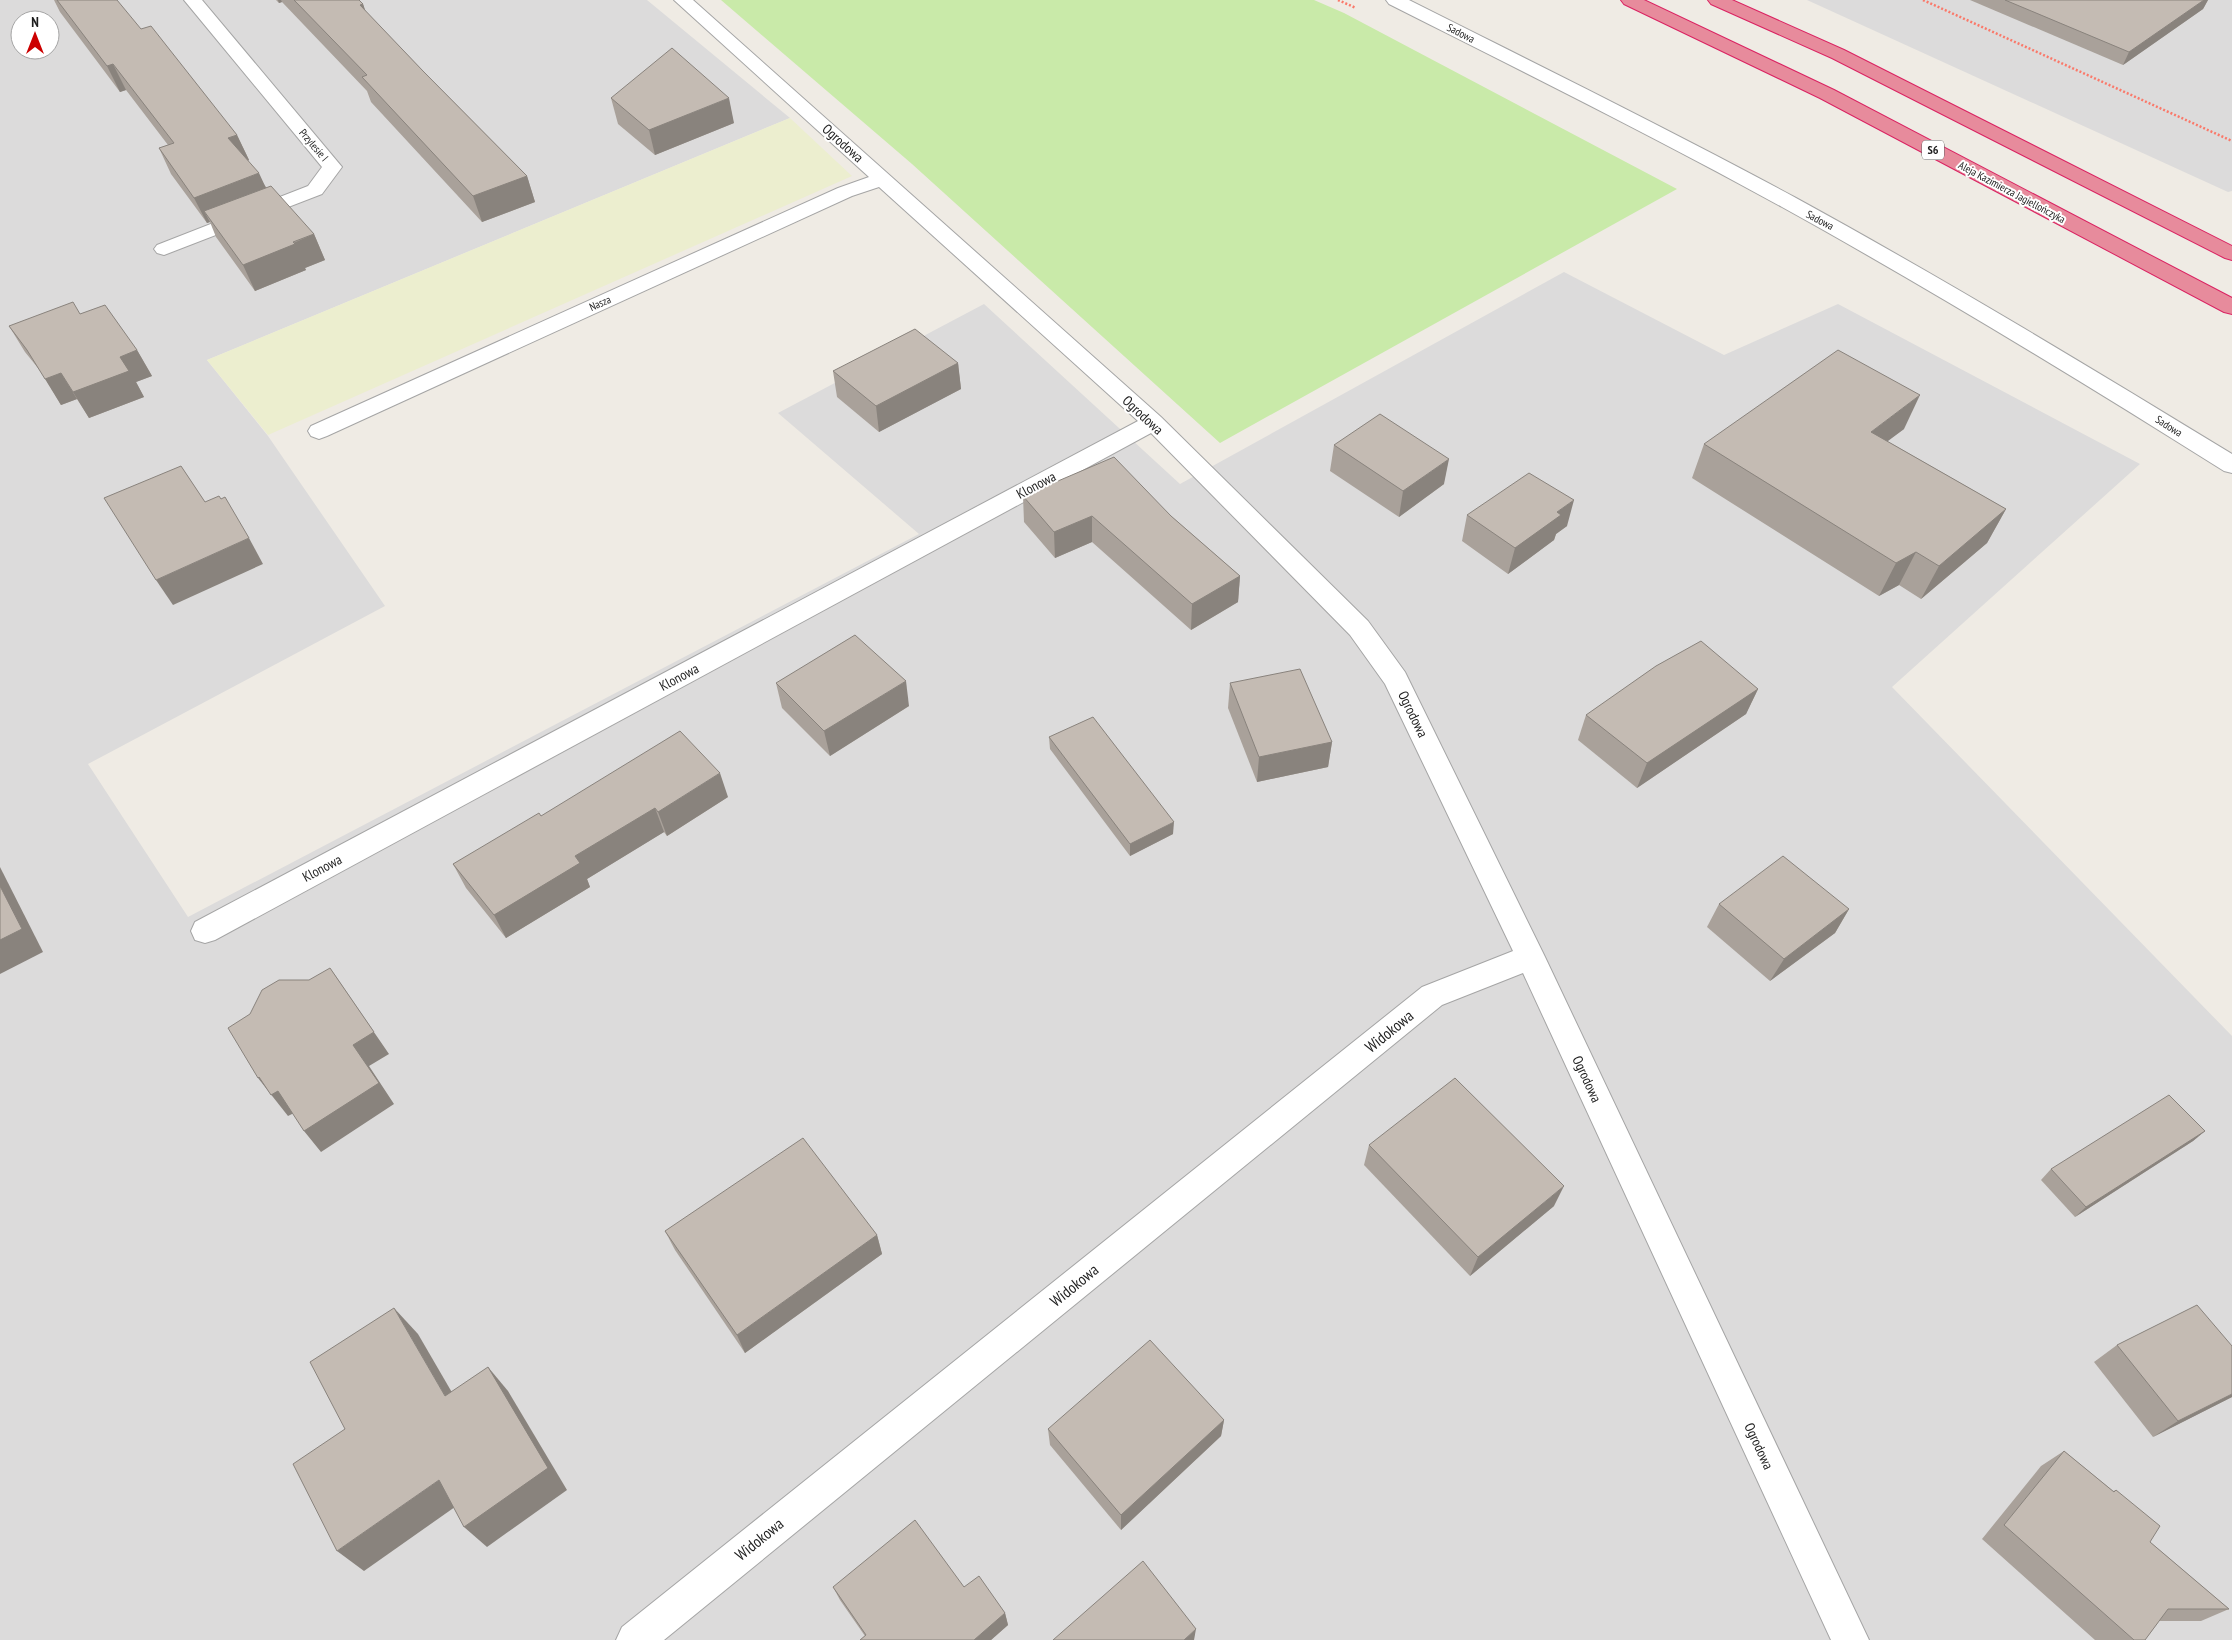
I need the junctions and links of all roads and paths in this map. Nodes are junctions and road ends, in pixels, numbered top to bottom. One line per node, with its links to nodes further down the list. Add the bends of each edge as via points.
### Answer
1 (193, 0): 9 (street, Przylesie I, via 332,167 315,190)
2 (683, 0): 8 (street, Ogrodowa)
3 (1395, 0): 14 (street, Sadowa, via 1611,109 1842,232)
4 (1630, 0): 11 (highway, Aleja Kazimierza Jagiellończyka / S6, via 1827,94)
5 (1717, 0): 10 (highway, via 1838,54)
6 (1923, 0): 7 (path)
7 (2232, 142)
8 (883, 179): 12 (street, Ogrodowa); 13 (street, Nasza, via 845,192)
9 (164, 249)
10 (2232, 254)
11 (2232, 307)
12 (1153, 422): 15 (street, Klonowa); 16 (street, Ogrodowa, via 1359,628 1396,679)
13 (319, 431)
14 (2232, 465)
15 (205, 931)
16 (1530, 957): 17 (street, Widokowa, via 1432,996); 18 (street, Ogrodowa)
17 (634, 1640)
18 (1850, 1640)

